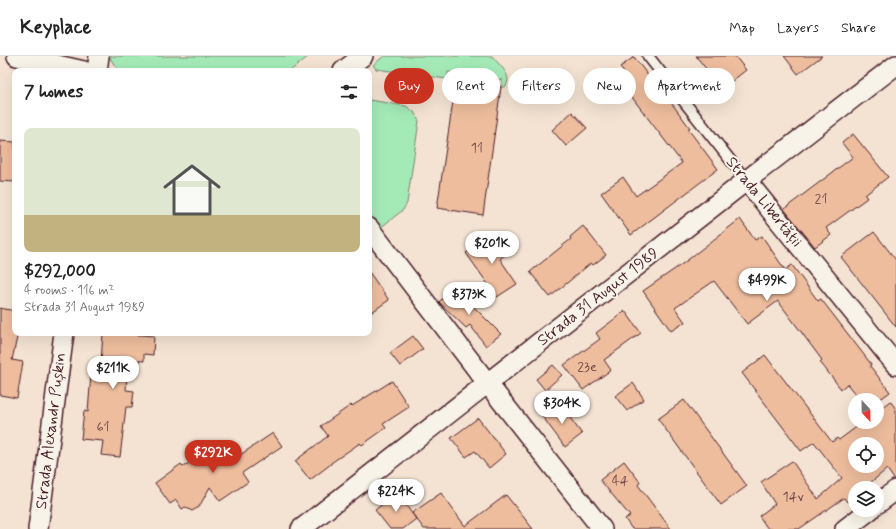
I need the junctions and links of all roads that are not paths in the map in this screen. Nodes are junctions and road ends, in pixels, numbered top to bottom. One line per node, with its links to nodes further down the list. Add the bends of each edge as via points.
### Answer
1 (17, 56): 6 (street)
2 (99, 56): 7 (street)
3 (363, 56): 8 (street)
4 (648, 56): 9 (lane, Strada Libertății)
5 (896, 65): 9 (street, Strada 31 August 1989)
6 (71, 68)
7 (97, 68)
8 (347, 68)
9 (746, 180): 12 (street, Strada Libertății); 13 (street, Strada 31 August 1989)
10 (372, 232): 13 (street)
11 (64, 336): 17 (street, Strada Alexandr Pușkin)
12 (896, 365)
13 (488, 384): 18 (street, Strada 31 August 1989); 19 (street)
14 (896, 490): 15 (street)
15 (884, 499)
16 (861, 517): 20 (street)
17 (38, 529)
18 (301, 529)
19 (602, 529)
20 (845, 529)

